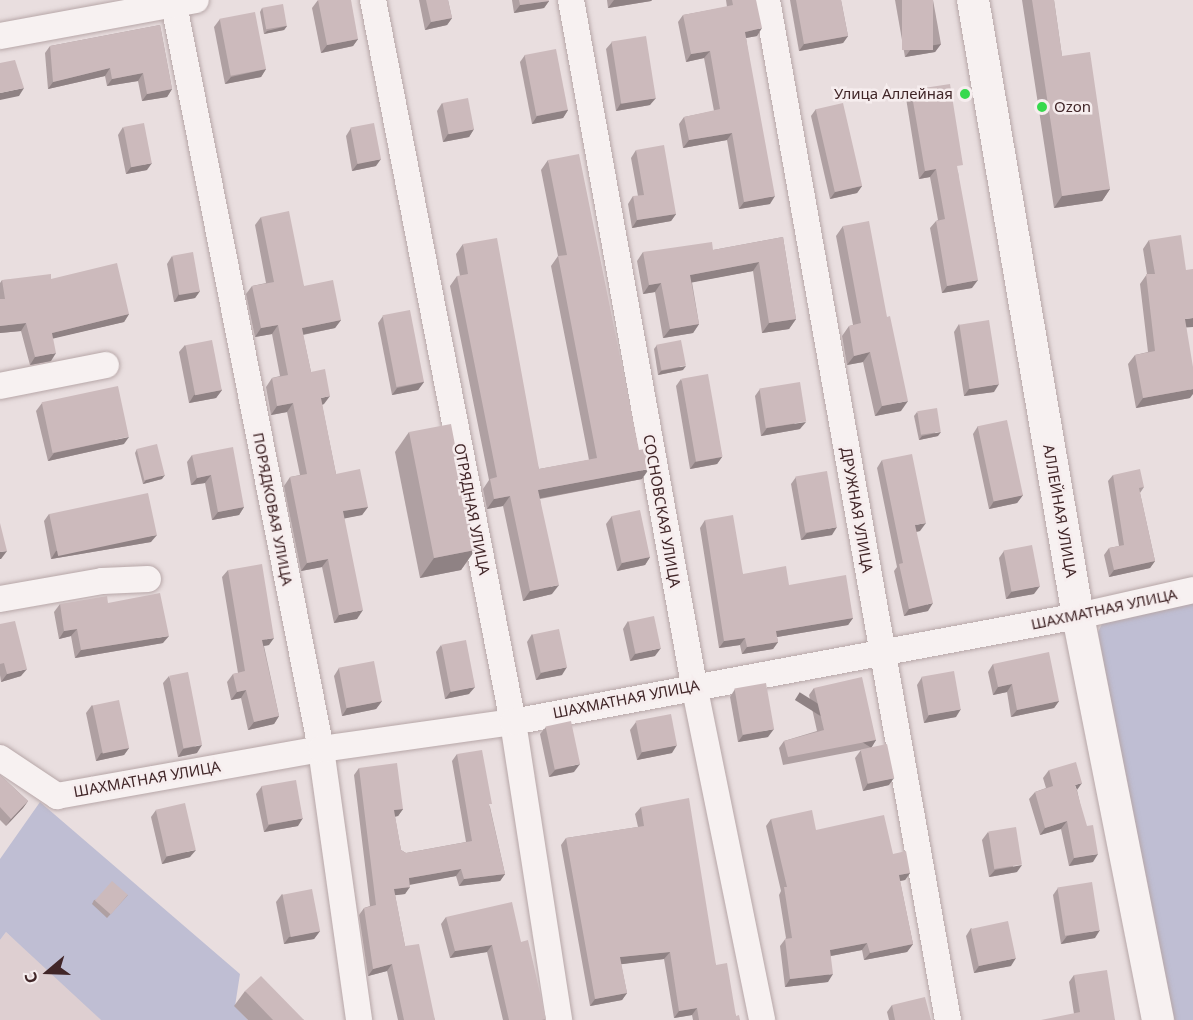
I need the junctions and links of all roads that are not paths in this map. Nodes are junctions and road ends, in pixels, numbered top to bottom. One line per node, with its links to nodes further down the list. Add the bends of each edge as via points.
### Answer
1 (374, 0): 15 (street, ОТРЯДНАЯ УЛИЦА)
2 (571, 0): 14 (street, СОСНОВСКАЯ УЛИЦА)
3 (767, 0): 13 (street, ДРУЖНАЯ УЛИЦА)
4 (973, 0): 12 (street, АЛЛЕЙНАЯ УЛИЦА)
5 (181, 1): 6 (street); 16 (street, ПОРЯДКОВАЯ УЛИЦА)
6 (0, 36)
7 (106, 365): 8 (street)
8 (0, 386)
9 (148, 579): 11 (street, via 102,580)
10 (1193, 590): 12 (street, ШАХМАТНАЯ УЛИЦА)
11 (0, 599)
12 (1078, 616): 13 (street, ШАХМАТНАЯ УЛИЦА); 22 (street, АЛЛЕЙНАЯ УЛИЦА)
13 (882, 651): 14 (street, ШАХМАТНАЯ УЛИЦА); 21 (street, ДРУЖНАЯ УЛИЦА)
14 (694, 685): 15 (street, ШАХМАТНАЯ УЛИЦА); 20 (street, СОСНОВСКАЯ УЛИЦА)
15 (513, 722): 16 (street, ШАХМАТНАЯ УЛИЦА); 19 (street, ОТРЯДНАЯ УЛИЦА)
16 (321, 750): 17 (street, ШАХМАТНАЯ УЛИЦА, via 57,796); 18 (street, ПОРЯДКОВАЯ УЛИЦА)
17 (0, 758)
18 (359, 1020)
19 (559, 1020)
20 (762, 1020)
21 (948, 1020)
22 (1158, 1020)

